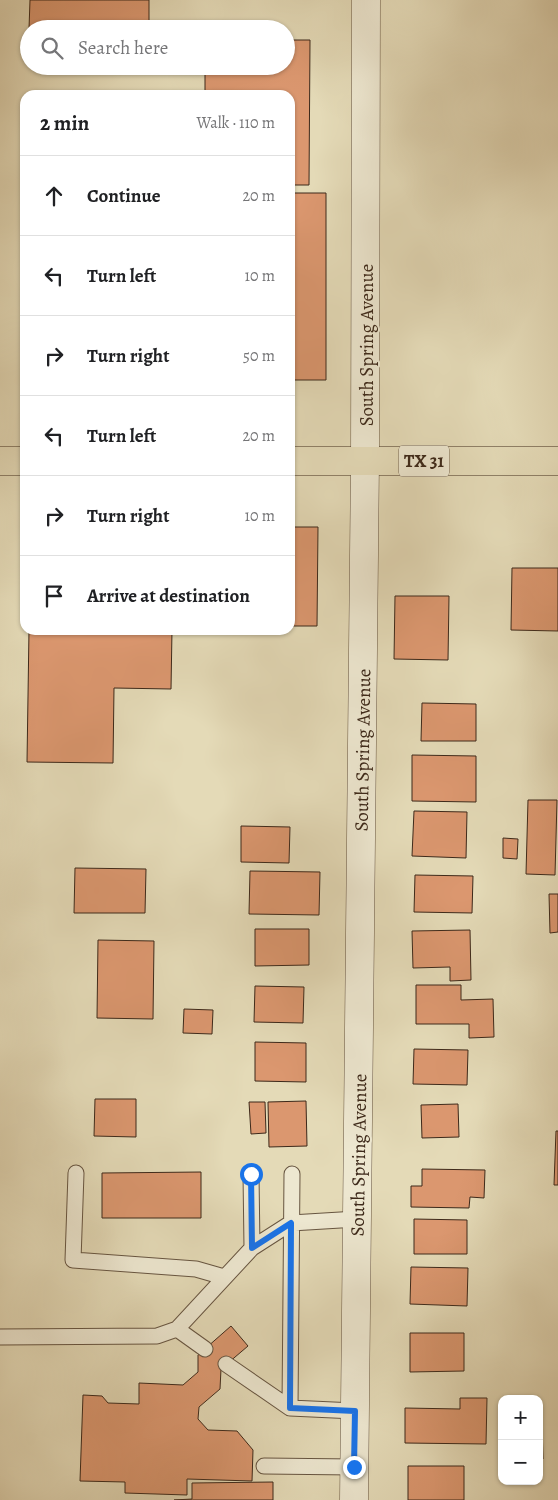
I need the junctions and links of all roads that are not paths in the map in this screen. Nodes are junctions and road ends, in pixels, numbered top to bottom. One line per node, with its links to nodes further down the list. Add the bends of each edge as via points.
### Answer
1 (366, 0): 5 (street, South Spring Avenue)
2 (0, 461): 3 (main road)
3 (20, 461)
4 (295, 461): 5 (main road, TX 31)
5 (365, 461): 6 (main road, TX 31); 10 (street, South Spring Avenue)
6 (558, 461)
7 (76, 1173): 13 (lane, via 73,1260 196,1269)
8 (251, 1174): 12 (lane)
9 (292, 1174): 11 (lane)
10 (357, 1219): 11 (lane); 19 (street, South Spring Avenue)
11 (291, 1223): 12 (lane); 18 (lane)
12 (252, 1248): 13 (lane)
13 (224, 1278): 14 (lane)
14 (177, 1329): 15 (lane, via 157,1336); 16 (lane)
15 (0, 1337)
16 (205, 1349)
17 (226, 1364): 18 (lane)
18 (290, 1408): 19 (lane)
19 (355, 1411): 21 (street, South Spring Avenue)
20 (264, 1466): 21 (lane)
21 (354, 1467): 22 (street, South Spring Avenue)
22 (354, 1500)

